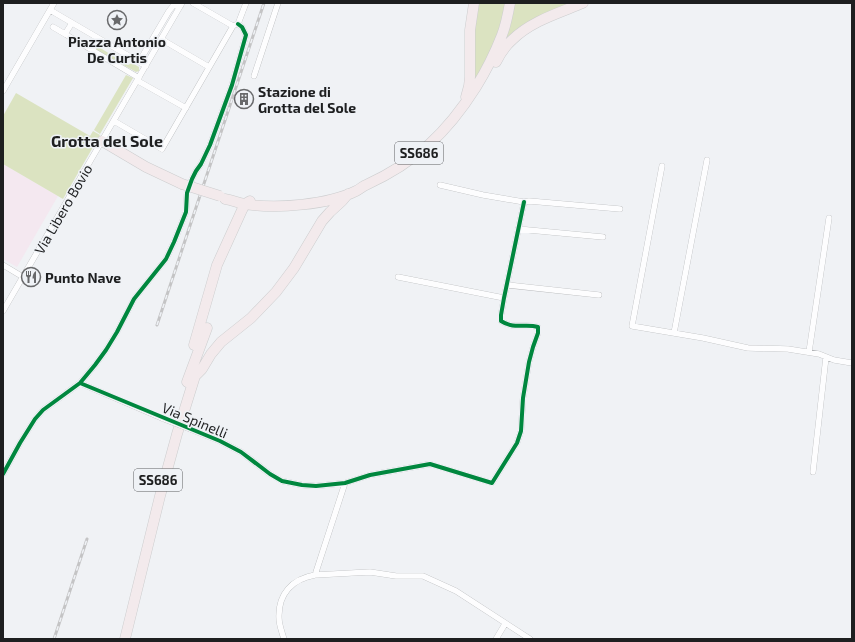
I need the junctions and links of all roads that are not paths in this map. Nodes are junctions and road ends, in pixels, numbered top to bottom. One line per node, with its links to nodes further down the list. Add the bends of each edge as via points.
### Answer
1 (54, 3): 9 (street)
2 (193, 3): 11 (street)
3 (246, 3): 11 (street)
4 (278, 3): 20 (street)
5 (474, 3): 24 (highway, via 470,30 470,77)
6 (510, 3): 21 (highway, via 502,35)
7 (584, 3): 21 (highway, via 524,30 511,41)
8 (181, 4): 15 (street, Via Libero Bovio); 17 (street, via 170,8)
9 (50, 10): 10 (street); 23 (street)
10 (72, 23): 13 (street); 14 (street)
11 (235, 25): 19 (street); 56 (street, via 242,27 246,33 245,42 220,118 202,164 196,171 187,193 186,212 174,242 166,259 134,299 106,350)
12 (53, 27): 13 (street)
13 (65, 34): 16 (street)
14 (98, 39): 16 (street); 17 (street)
15 (161, 39): 18 (street, Via Libero Bovio); 19 (street)
16 (92, 50): 22 (street)
17 (139, 62): 18 (street)
18 (146, 66): 22 (street, Via Libero Bovio)
19 (209, 67): 25 (street)
20 (254, 76)
21 (482, 77): 24 (highway, SS686)
22 (138, 79): 25 (street); 26 (street, Via Libero Bovio)
23 (3, 91)
24 (464, 105): 31 (highway, SS686, via 427,147 397,169)
25 (186, 108): 26 (street, via 162,149)
26 (114, 121): 27 (street, Via Libero Bovio)
27 (102, 141): 33 (highway, SS686, bridge, via 146,167 182,184); 44 (street, Via Libero Bovio)
28 (707, 160): 51 (street)
29 (662, 166): 51 (street, via 632,326)
30 (440, 185): 36 (street)
31 (363, 186): 32 (highway, SS686); 34 (highway, SS686)
32 (348, 194): 34 (highway, SS686); 40 (highway, SS686)
33 (222, 197): 35 (highway, SS686, via 226,195); 38 (highway, via 235,206)
34 (313, 200): 35 (highway, SS686, via 292,203); 40 (highway, via 322,208)
35 (249, 202): 38 (highway, SS686)
36 (524, 202): 37 (street); 41 (street)
37 (620, 209)
38 (239, 216): 55 (highway, SS686, via 214,274 189,363)
39 (829, 218): 52 (street)
40 (322, 221): 55 (highway, SS686, via 294,268 276,292 251,318 216,347 202,369)
41 (518, 229): 42 (street); 46 (street)
42 (603, 237)
43 (3, 265): 44 (street)
44 (23, 277): 49 (street, Via Libero Bovio)
45 (398, 277): 48 (street)
46 (507, 285): 47 (street); 48 (street)
47 (599, 295)
48 (504, 298): 59 (street, Via Spinelli, via 501,321 518,326 533,325 538,327 538,333 529,362 518,443 492,483 430,464 370,475)
49 (3, 312)
50 (207, 328): 55 (highway, SS686)
51 (674, 333): 52 (street, via 748,348)
52 (809, 352): 53 (street)
53 (826, 357): 54 (street); 57 (street)
54 (852, 363)
55 (193, 375): 61 (highway, SS686, via 167,445)
56 (80, 383): 58 (street, via 43,410 35,419); 59 (street, Via Spinelli, bridge, via 220,441 241,452 282,481 316,486)
57 (813, 472)
58 (3, 474)
59 (345, 483): 60 (street)
60 (315, 573): 62 (street, via 370,572 396,576 423,576 456,591); 65 (street, via 298,580 282,596 279,618)
61 (134, 588): 63 (highway, SS686); 64 (highway, SS686)
62 (505, 624): 66 (street); 67 (street)
63 (118, 639)
64 (125, 639)
65 (284, 639)
66 (496, 639)
67 (530, 639)

